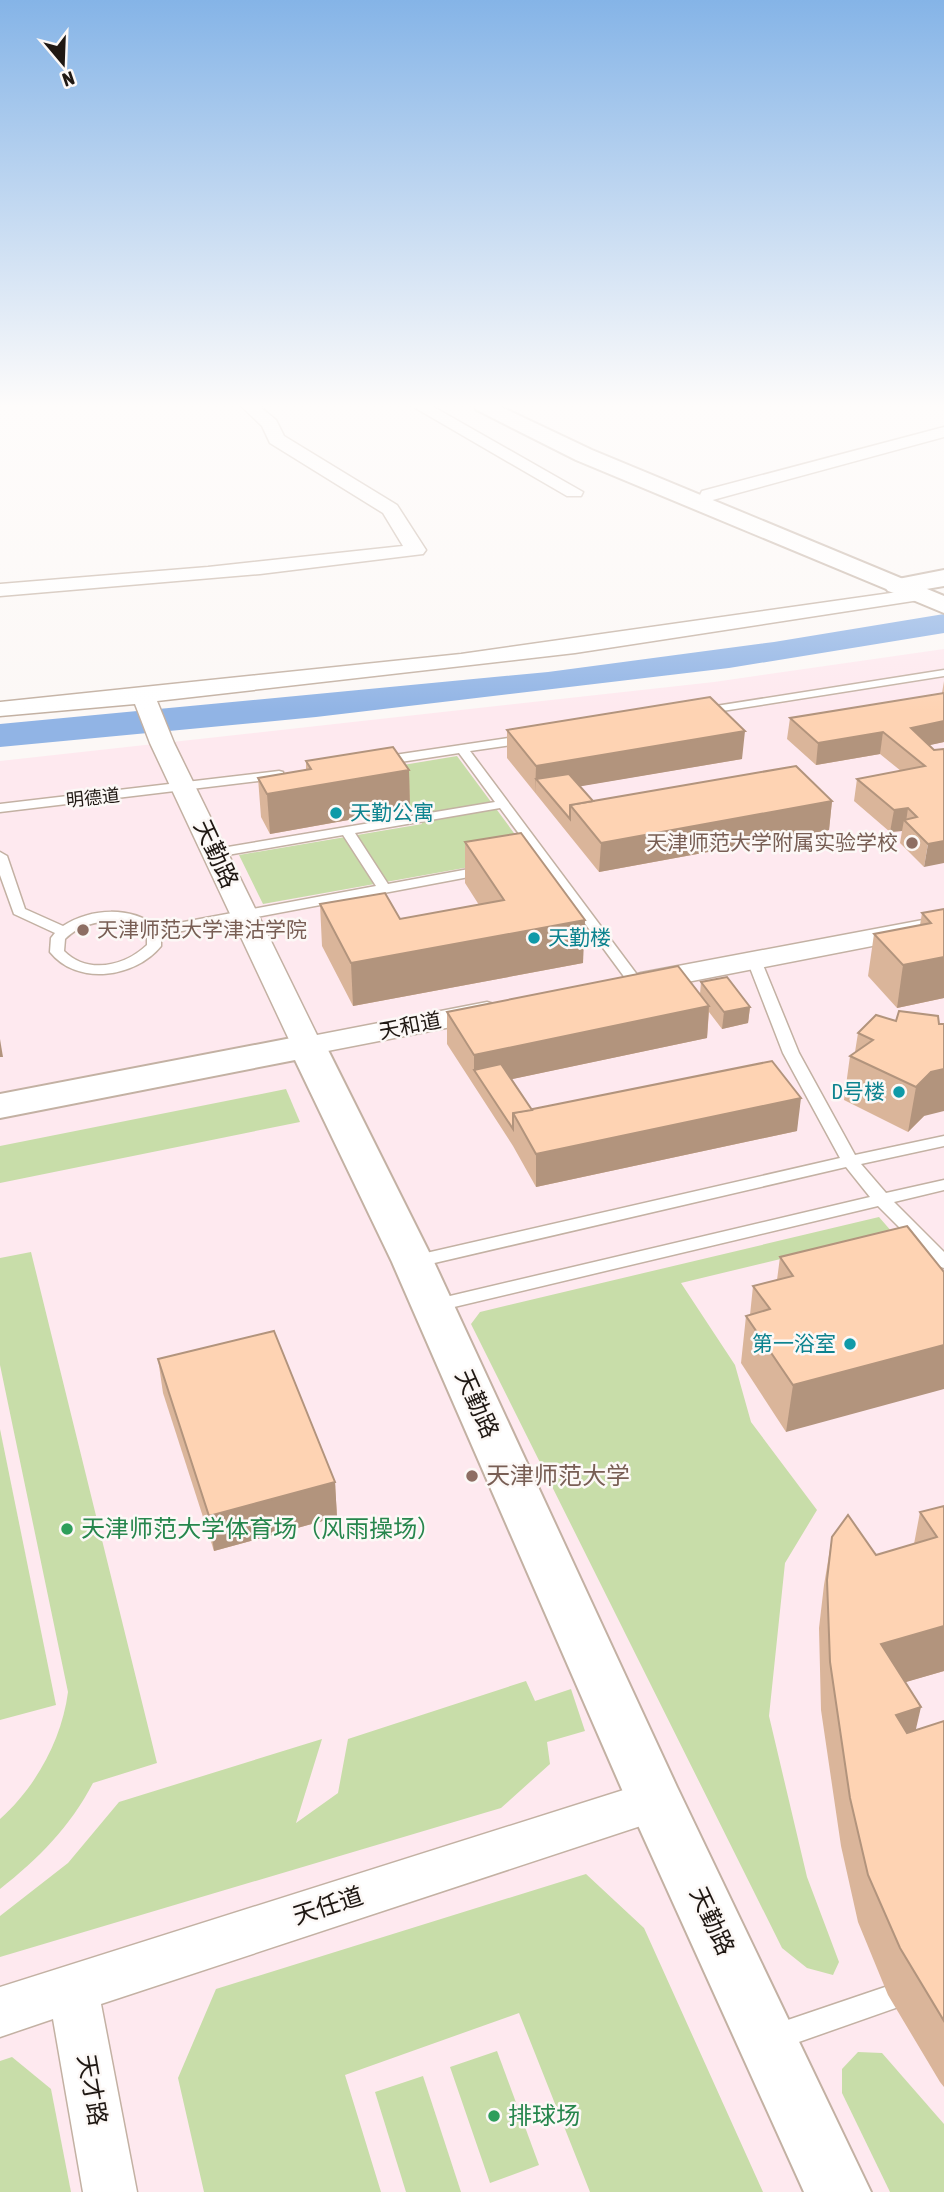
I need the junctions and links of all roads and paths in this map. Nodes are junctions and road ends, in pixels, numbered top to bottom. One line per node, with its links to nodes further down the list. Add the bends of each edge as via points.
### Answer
1 (389, 508): 5 (street, via 416,550 185,576)
2 (723, 508): 4 (main road)
3 (741, 508): 4 (main road)
4 (925, 586): 6 (main road); 8 (street, via 734,625)
5 (0, 590)
6 (944, 605)
7 (944, 673): 10 (lane)
8 (146, 702): 9 (street); 15 (street, 天勤路)
9 (0, 709)
10 (696, 712)
11 (544, 736): 12 (lane)
12 (462, 750): 13 (lane); 16 (lane)
13 (365, 763)
14 (296, 773): 15 (lane, 明德道)
15 (186, 789): 17 (lane, 明德道); 19 (street, 天勤路)
16 (503, 804): 18 (lane); 28 (lane)
17 (0, 808)
18 (347, 831): 19 (lane); 22 (lane)
19 (216, 853): 23 (street, 天勤路)
20 (0, 856): 25 (lane, via 19,911)
21 (504, 866): 22 (lane)
22 (384, 888): 23 (lane)
23 (245, 915): 26 (lane); 30 (street, 天勤路)
24 (944, 924): 27 (street)
25 (64, 932): 26 (lane, via 95,918 120,916 142,922); 26 (lane, via 56,945 61,958 79,967 104,969 130,964 149,953)
26 (154, 932)
27 (754, 960): 28 (street); 33 (lane, via 792,1054)
28 (622, 985)
29 (513, 1006): 30 (street, 天和道)
30 (307, 1046): 31 (main road, 天和道); 37 (main road, 天勤路)
31 (0, 1106)
32 (944, 1141): 33 (lane)
33 (849, 1161): 35 (lane); 37 (lane)
34 (944, 1185): 35 (lane)
35 (881, 1199): 36 (lane); 37 (lane)
36 (944, 1262)
37 (423, 1284): 38 (main road, 天勤路)
38 (656, 1801): 40 (street, 天任道); 42 (main road, 天勤路)
39 (944, 1979): 42 (lane)
40 (73, 1989): 41 (street, 天任道); 43 (street, 天才路)
41 (0, 2012)
42 (767, 2040): 44 (main road, 天勤路)
43 (110, 2192)
44 (838, 2192)

